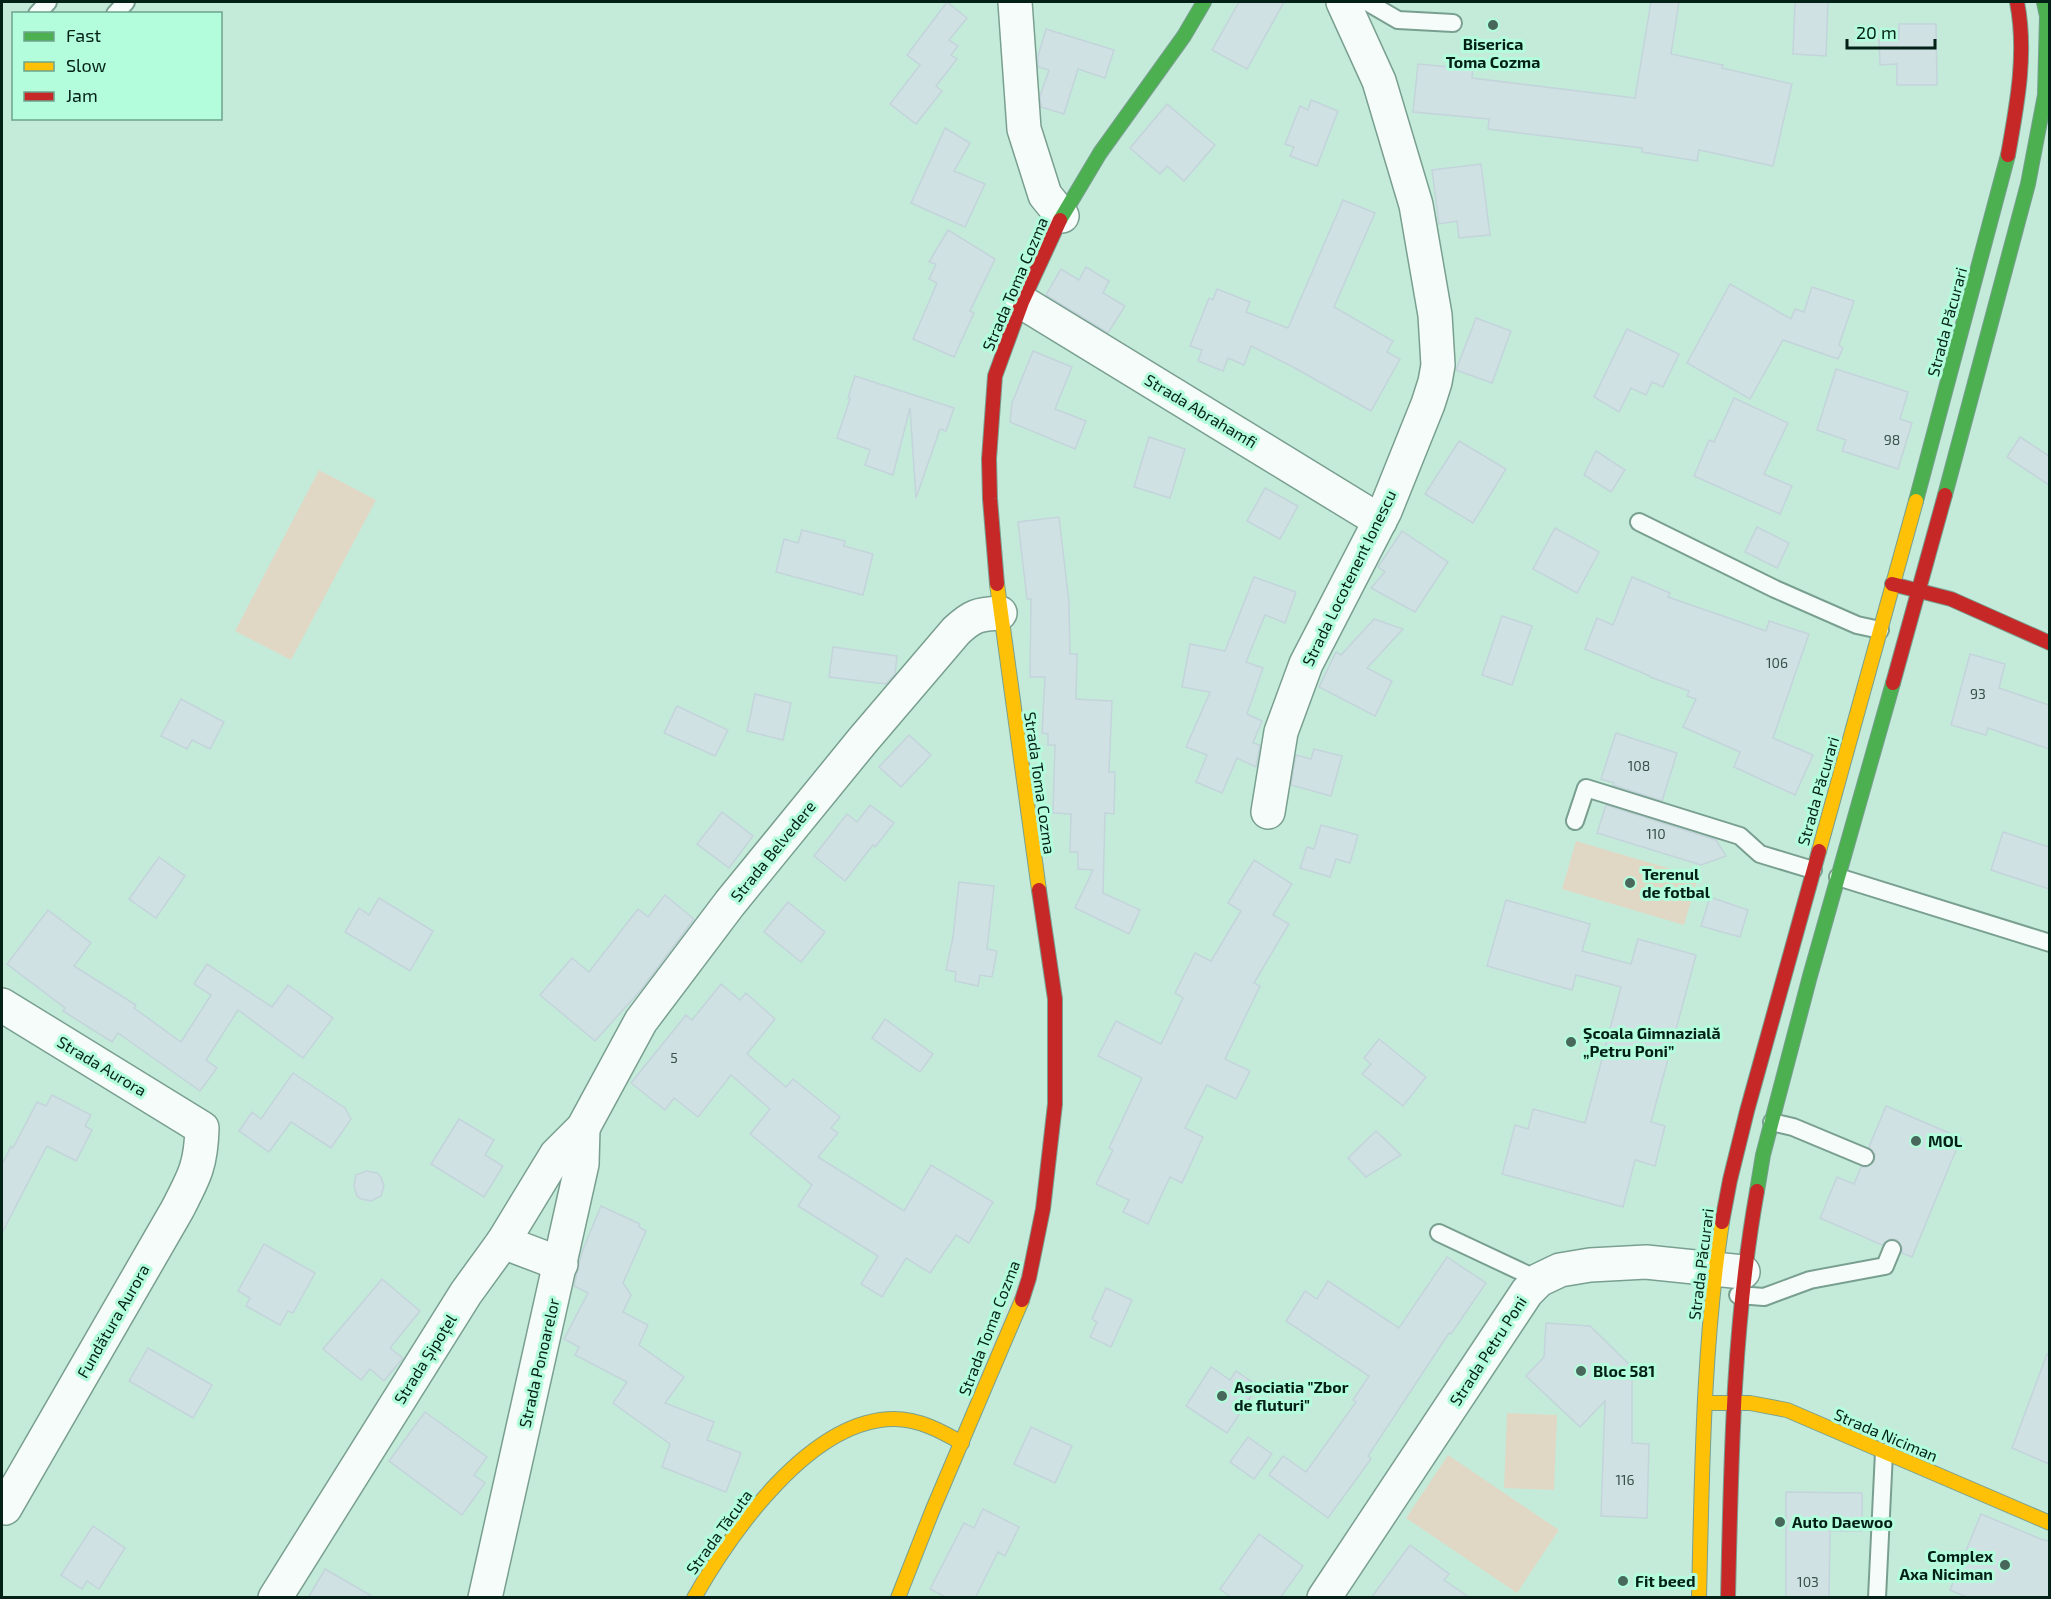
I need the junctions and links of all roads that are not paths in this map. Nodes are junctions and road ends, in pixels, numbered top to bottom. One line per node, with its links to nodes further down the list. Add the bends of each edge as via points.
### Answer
1 (1015, 2): 8 (street, via 1024,129 1045,195)
2 (1204, 2): 8 (main road, Strada Toma Cozma, via 1100,153)
3 (1343, 2): 10 (street, Strada Locotenent Ionescu, via 1379,81 1416,205 1438,346 1435,382)
4 (1366, 2): 7 (lane, via 1398,20)
5 (2017, 2): 12 (main road, Strada Păcurari, via 2020,92 2005,170)
6 (2044, 2): 13 (main road, Strada Păcurari, via 2045,95 2028,184)
7 (1453, 23)
8 (1062, 216): 9 (main road, Strada Toma Cozma)
9 (1022, 302): 10 (street, Strada Abrahamfi); 14 (main road, Strada Toma Cozma, via 995,376 991,421 990,499)
10 (1380, 521): 17 (street, Strada Locotenent Ionescu, via 1306,664 1281,732)
11 (1639, 522): 15 (lane, via 1775,589 1857,625)
12 (1892, 584): 13 (main road); 15 (main road, Strada Păcurari)
13 (1919, 591): 16 (main road, via 1951,599); 20 (main road, Strada Păcurari)
14 (1000, 613): 25 (street, Strada Belvedere, via 971,618 956,631 730,903 641,1021); 35 (main road, Strada Toma Cozma, via 1055,999 1058,1053 1051,1166 1029,1280)
15 (1880, 630): 19 (main road, Strada Păcurari)
16 (2049, 643)
17 (1268, 812)
18 (1575, 820): 19 (lane, via 1586,788 1740,836 1760,854)
19 (1814, 870): 32 (main road, Strada Păcurari, via 1725,1203)
20 (1838, 877): 21 (lane); 23 (main road, Strada Păcurari)
21 (2049, 943)
22 (2, 1005): 24 (street, Strada Aurora)
23 (1772, 1122): 26 (lane); 32 (main road, Strada Păcurari, via 1750,1228)
24 (202, 1128): 37 (street, Fundătura Aurora, via 197,1172)
25 (583, 1128): 28 (street, Strada Șipoțel, via 556,1155); 30 (street, Strada Ponoarelor, via 582,1164)
26 (1865, 1157)
27 (1439, 1233): 31 (lane)
28 (503, 1242): 30 (street); 39 (street, Strada Șipoțel, via 466,1293)
29 (1892, 1249): 32 (lane, via 1885,1266 1810,1280 1764,1297)
30 (561, 1264): 40 (street, Strada Ponoarelor)
31 (1539, 1280): 32 (street, Strada Petru Poni, via 1560,1270 1646,1262); 43 (street, Strada Petru Poni, via 1527,1292)
32 (1729, 1283): 33 (main road, Strada Păcurari); 34 (main road, Strada Păcurari)
33 (1704, 1403): 34 (main road, Strada Niciman); 44 (main road, Strada Păcurari)
34 (1735, 1403): 36 (main road, Strada Niciman, via 1786,1410); 45 (main road, Strada Păcurari)
35 (962, 1443): 41 (main road, Strada Tăcuta, via 932,1425 906,1419 854,1426 835,1436 761,1500); 42 (main road, Strada Toma Cozma)
36 (1884, 1452): 38 (main road, Strada Niciman); 46 (lane)
37 (5, 1508)
38 (2049, 1523)
39 (275, 1598)
40 (485, 1598)
41 (694, 1598)
42 (898, 1598)
43 (1324, 1598)
44 (1699, 1598)
45 (1728, 1598)
46 (1877, 1598)

